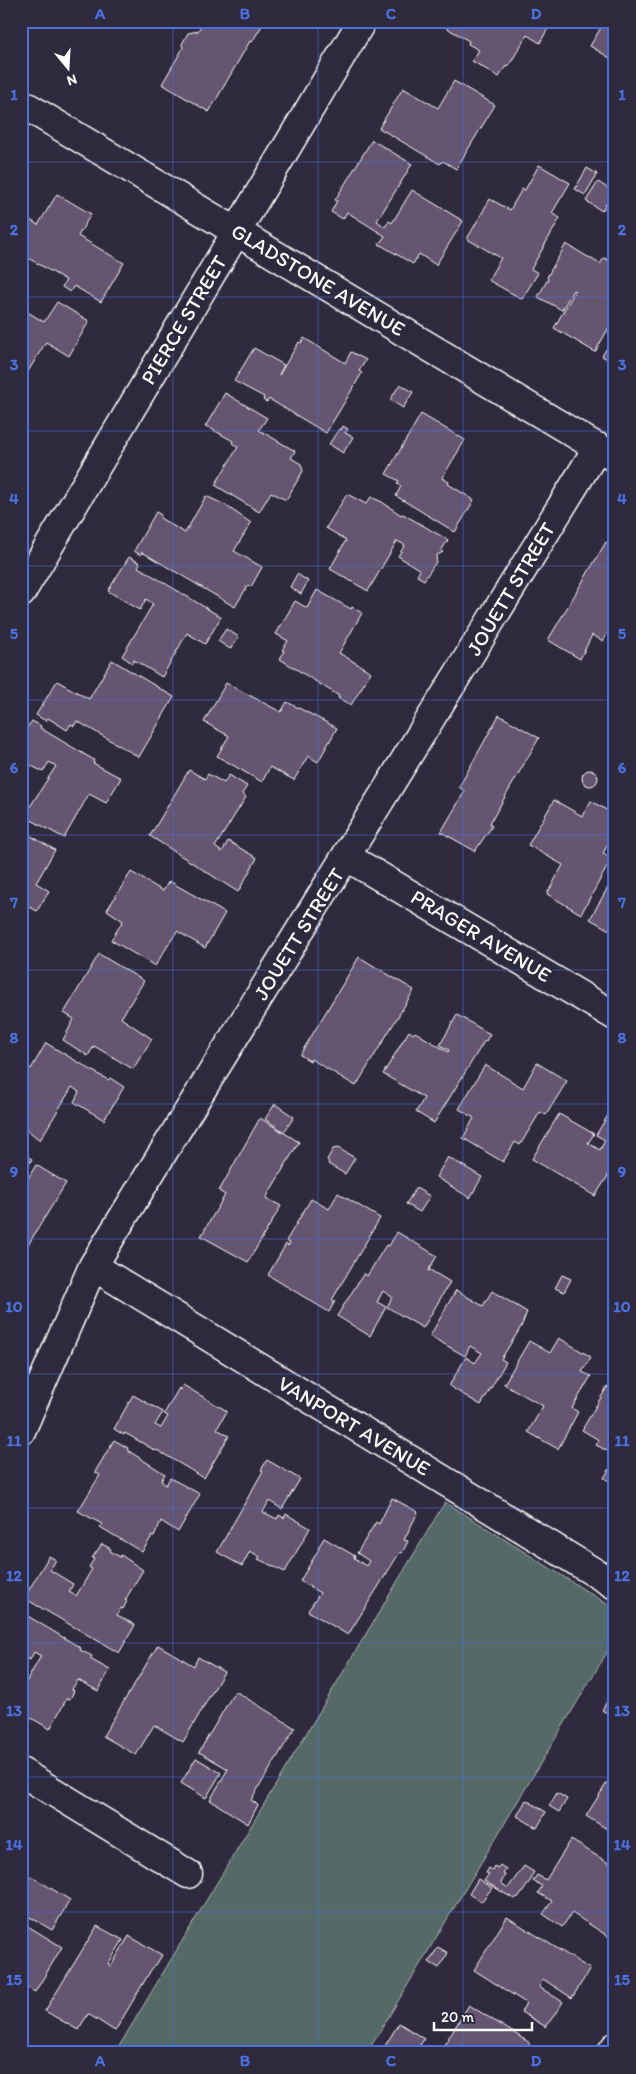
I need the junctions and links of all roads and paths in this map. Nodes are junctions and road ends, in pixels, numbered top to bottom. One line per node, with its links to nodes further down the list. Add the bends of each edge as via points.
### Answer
1 (362, 21): 3 (street, PIERCE STREET)
2 (21, 103): 3 (street, GLADSTONE AVENUE)
3 (236, 232): 4 (street, GLADSTONE AVENUE); 5 (street, PIERCE STREET)
4 (606, 453): 6 (street, JOUETT STREET)
5 (21, 593)
6 (347, 857): 7 (street, PRAGER AVENUE); 8 (street, JOUETT STREET)
7 (615, 1016)
8 (93, 1266): 9 (street, JOUETT STREET); 10 (street, VANPORT AVENUE)
9 (21, 1431)
10 (615, 1585)
11 (21, 1772): 12 (street)
12 (188, 1874)
13 (615, 2047): 14 (street)
14 (611, 2053)

